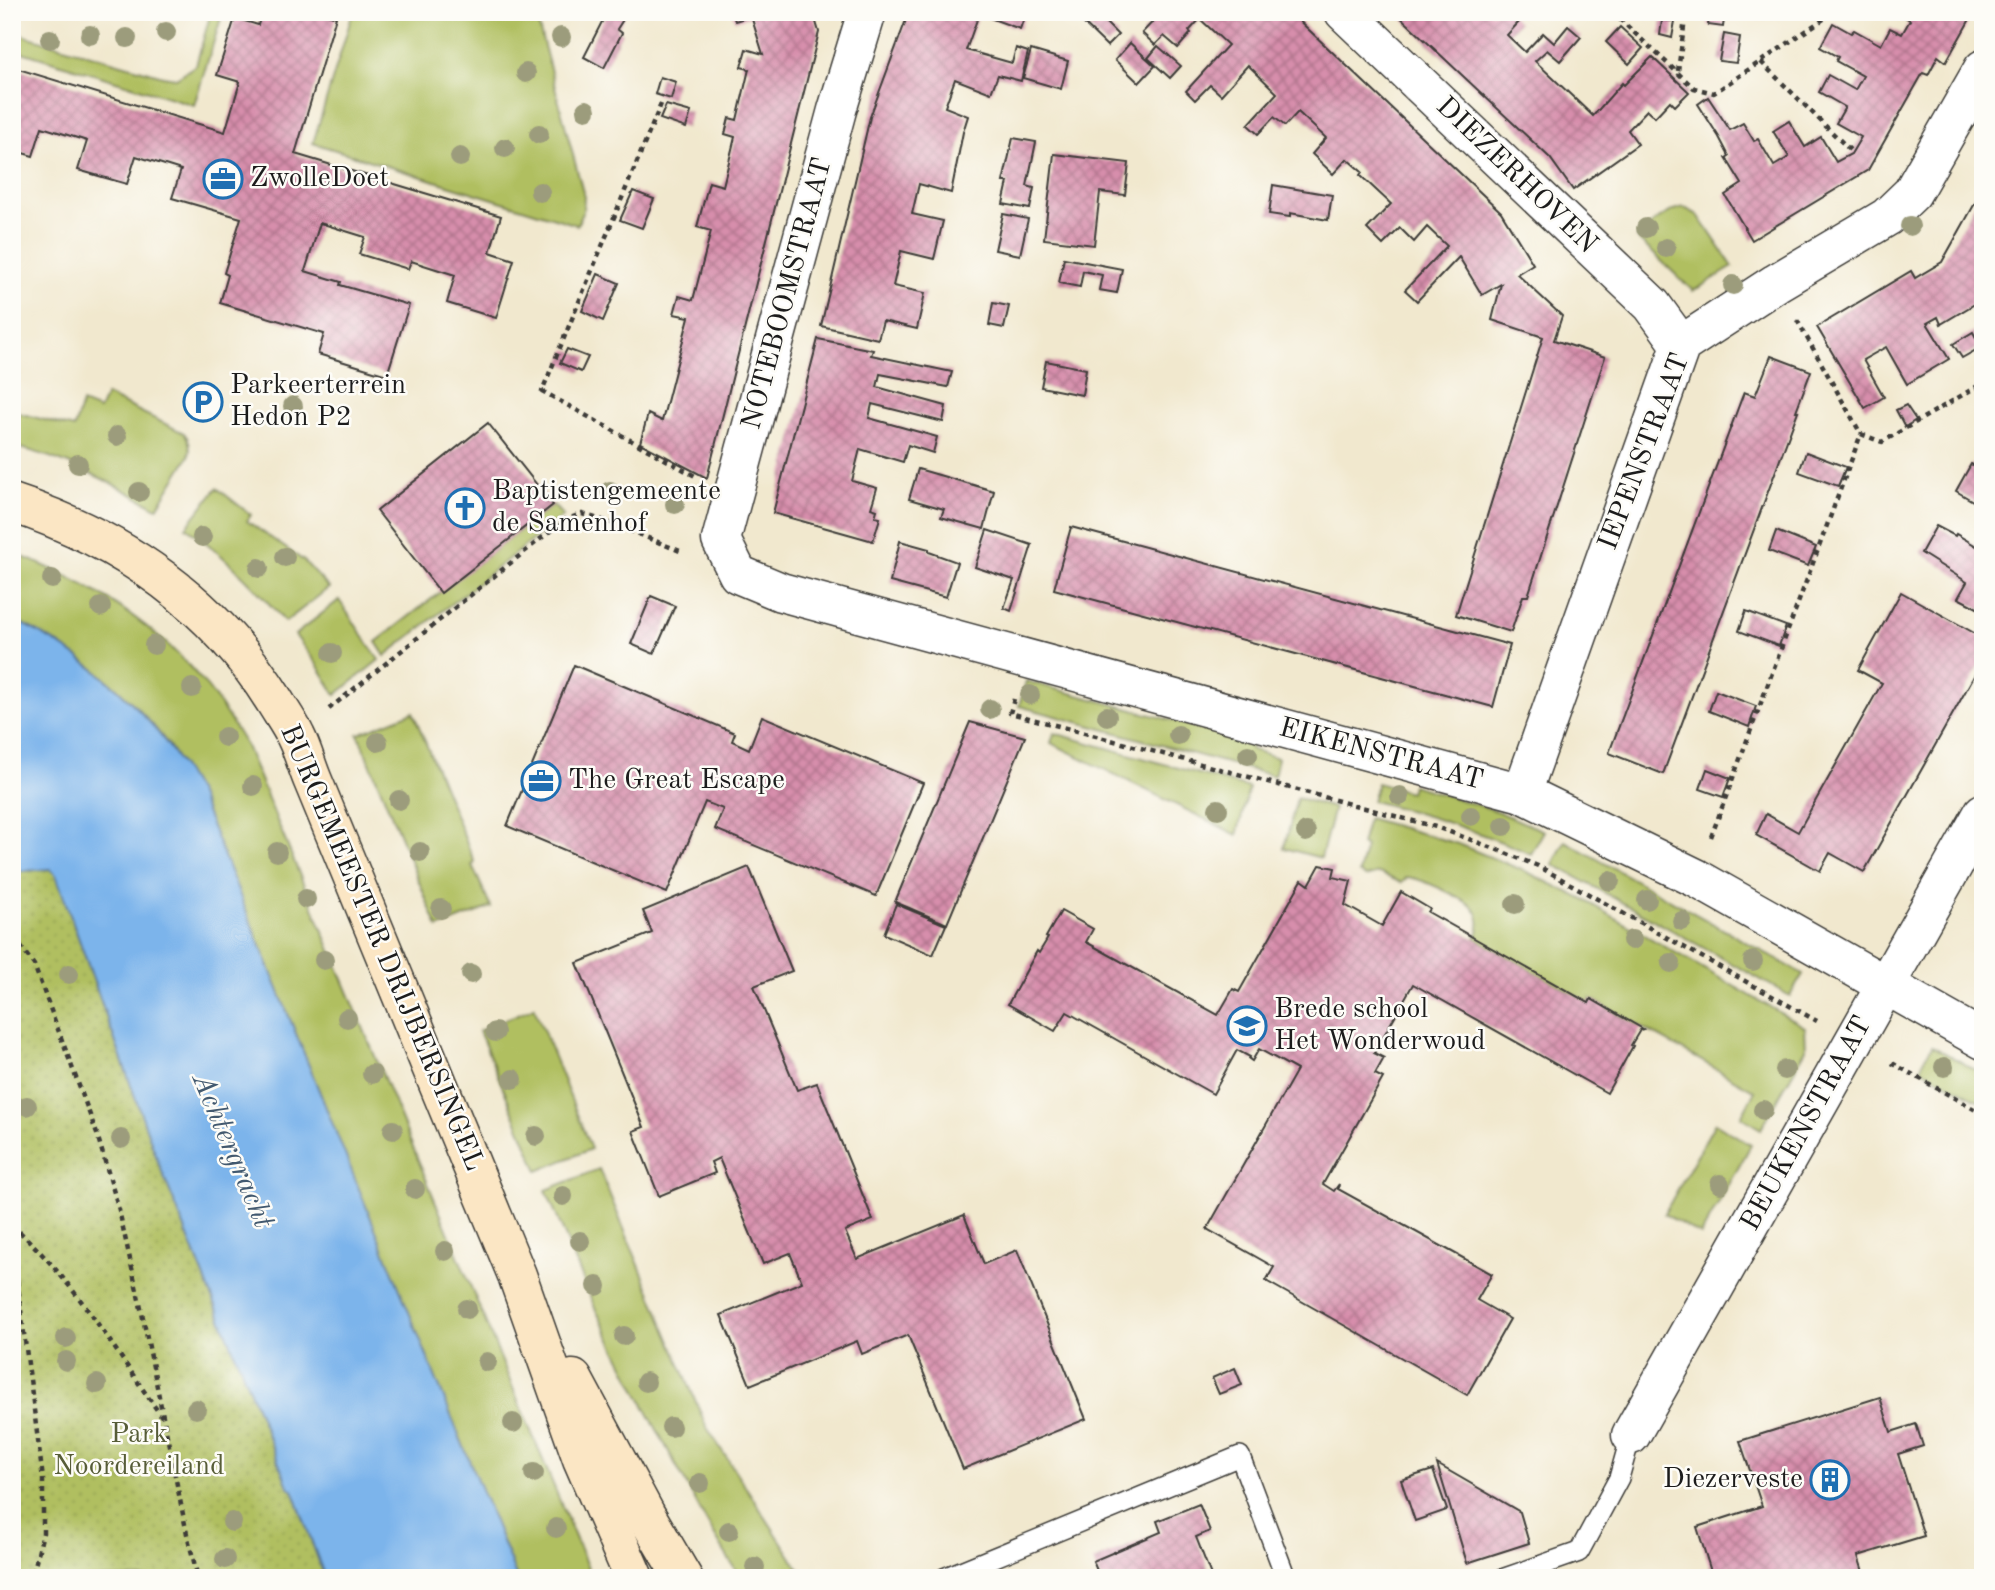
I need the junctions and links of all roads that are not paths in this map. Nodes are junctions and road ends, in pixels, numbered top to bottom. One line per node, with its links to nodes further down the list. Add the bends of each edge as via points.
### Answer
1 (867, 12): 6 (street, NOTEBOOMSTRAAT, via 721,540)
2 (1344, 12): 4 (street, DIEZERHOVEN, via 1652,305)
3 (1983, 69): 4 (street, IEPENSTRAAT, via 1912,193 1887,217)
4 (1681, 345): 7 (street, IEPENSTRAAT)
5 (12, 503): 11 (main road, BURGEMEESTER DRIJBERSINGEL, via 69,524 166,580 191,600 260,677 296,736)
6 (738, 574): 7 (street, EIKENSTRAAT, via 781,592)
7 (1522, 793): 9 (street, EIKENSTRAAT, via 1696,878)
8 (1983, 813): 9 (street, BEUKENSTRAAT)
9 (1885, 985): 10 (street, EIKENSTRAAT); 12 (street, BEUKENSTRAAT)
10 (1983, 1040)
11 (517, 1275): 13 (main road, BURGEMEESTER DRIJBERSINGEL, via 582,1459); 14 (main road, BURGEMEESTER DRIJBERSINGEL)
12 (1631, 1434): 17 (lane, via 1619,1478 1579,1552)
13 (634, 1578)
14 (683, 1578)
15 (944, 1578): 16 (lane, via 1240,1456)
16 (1286, 1578)
17 (1505, 1578)

